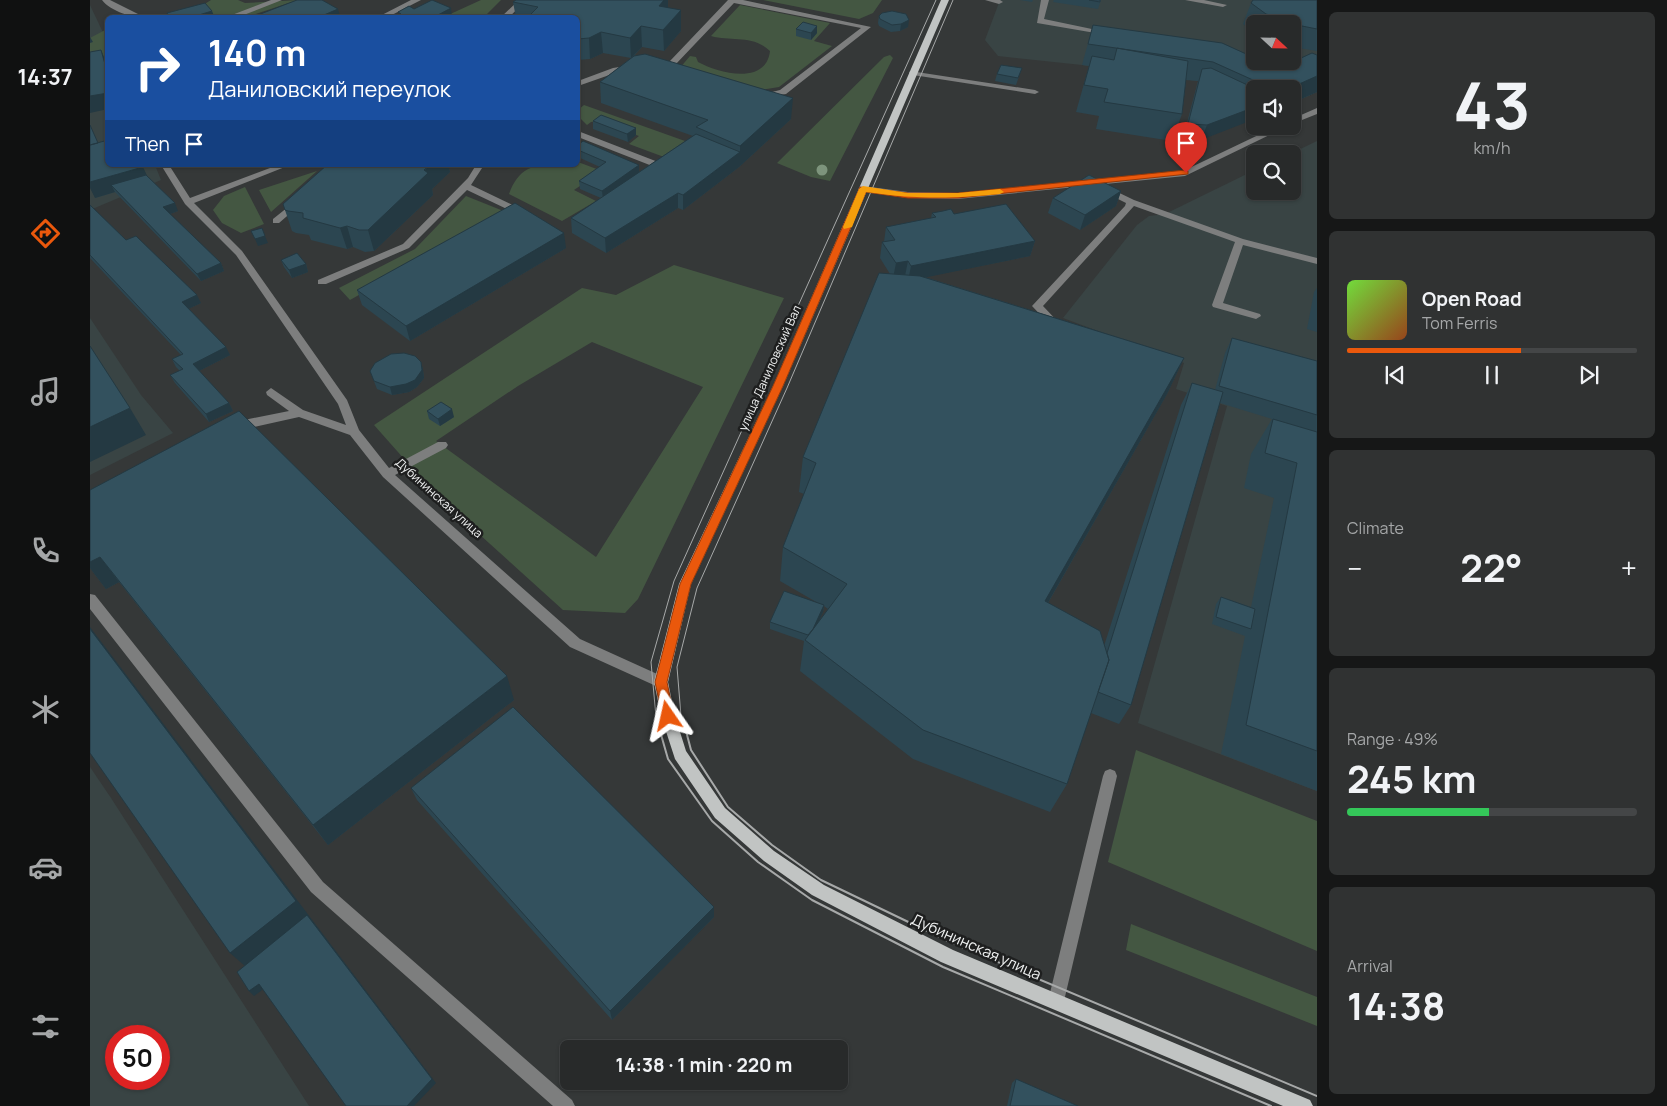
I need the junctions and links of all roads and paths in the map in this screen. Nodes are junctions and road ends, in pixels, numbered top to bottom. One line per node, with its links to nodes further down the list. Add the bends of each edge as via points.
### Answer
1 (106, 0): 14 (street)
2 (278, 0): 15 (street)
3 (417, 0): 13 (street)
4 (523, 0): 17 (street)
5 (732, 0): 24 (street, via 672,63 616,70); 26 (street, via 867,28 783,92)
6 (945, 0): 23 (main road, улица Даниловский Вал)
7 (989, 0): 10 (street)
8 (1045, 0): 18 (street, via 1040,21)
9 (1189, 0): 12 (street)
10 (999, 2)
11 (393, 3): 13 (street)
12 (1223, 5)
13 (401, 7): 16 (street)
14 (136, 15)
15 (236, 15)
16 (385, 15)
17 (506, 15)
18 (1113, 34)
19 (1227, 52): 20 (street)
20 (1246, 55)
21 (1317, 60): 22 (street)
22 (1301, 64)
23 (913, 73): 25 (street); 39 (main road, улица Даниловский Вал)
24 (580, 83)
25 (1034, 92)
26 (756, 97)
27 (1317, 111): 28 (street)
28 (1301, 118)
29 (580, 135): 31 (street)
30 (1265, 135): 37 (street, via 1186,173)
31 (660, 165): 35 (street); 36 (street)
32 (166, 167): 41 (street, Дубининская улица)
33 (281, 167): 41 (street)
34 (479, 167): 38 (street)
35 (671, 170)
36 (649, 174)
37 (1091, 182): 39 (street, via 958,196 908,196); 42 (street)
38 (466, 186): 43 (street, via 518,211); 47 (street, via 406,246)
39 (863, 189): 57 (main road, улица Даниловский Вал, via 778,386 685,584)
40 (306, 196): 44 (street)
41 (188, 202): 52 (street, Дубининская улица, via 239,253 343,403)
42 (1131, 202): 45 (street); 49 (street, via 1037,306 1053,324)
43 (501, 220)
44 (276, 221)
45 (1240, 241): 46 (street); 48 (street, via 1217,305)
46 (1317, 261)
47 (322, 282)
48 (1256, 316)
49 (1070, 332)
50 (271, 392): 51 (street)
51 (299, 413): 52 (street); 53 (street, via 242,424)
52 (354, 432): 55 (street, Дубининская улица)
53 (226, 433)
54 (442, 445): 55 (street)
55 (387, 474): 57 (street, Дубининская улица, via 575,643)
56 (90, 598): 61 (street, via 317,887)
57 (661, 682): 58 (main road, улица Даниловский Вал)
58 (680, 754): 60 (main road, Дубининская улица, via 720,813 769,856 818,890 947,956)
59 (1110, 776): 60 (street)
60 (1056, 1001): 62 (main road, Дубининская улица)
61 (566, 1106)
62 (1304, 1106)

